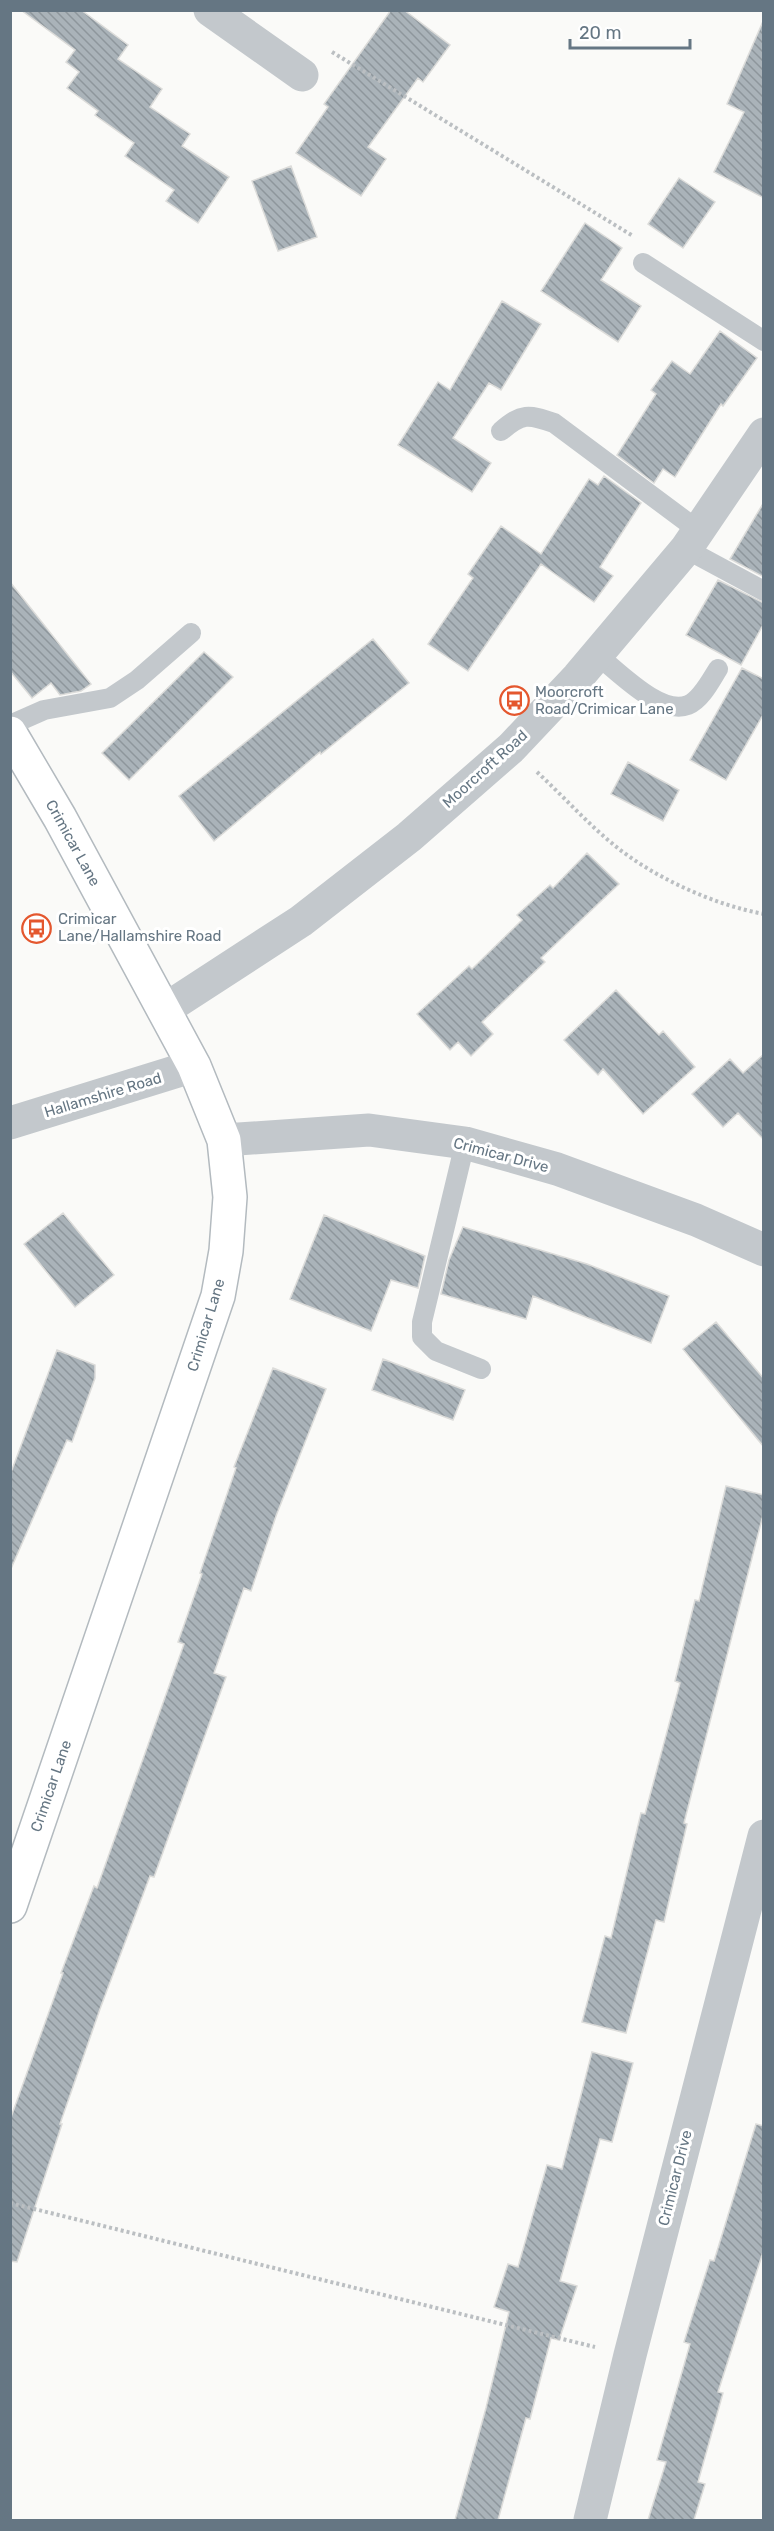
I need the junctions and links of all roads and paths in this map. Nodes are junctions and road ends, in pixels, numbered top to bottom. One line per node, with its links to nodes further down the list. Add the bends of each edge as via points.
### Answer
1 (210, 10): 2 (street)
2 (302, 75): 3 (path, via 324,47)
3 (641, 241)
4 (643, 263): 5 (lane)
5 (764, 341)
6 (501, 431): 8 (lane, via 516,419 532,416 554,423)
7 (764, 434): 8 (street, Moorcroft Road)
8 (692, 540): 9 (lane); 11 (street, Moorcroft Road)
9 (764, 591)
10 (192, 633): 13 (lane, via 110,698 44,710)
11 (597, 655): 12 (lane, via 649,697 671,706 689,705); 15 (street, Moorcroft Road)
12 (718, 669)
13 (10, 725)
14 (10, 733): 17 (street, Crimicar Lane)
15 (511, 748): 16 (path, via 615,845 670,881 744,911); 17 (street, Moorcroft Road, via 409,837 301,921)
16 (764, 914)
17 (164, 1010): 18 (street, Crimicar Lane)
18 (195, 1066): 19 (street, Hallamshire Road); 20 (street, Crimicar Lane)
19 (10, 1123)
20 (224, 1140): 21 (street, Crimicar Drive, via 369,1130); 25 (street, Crimicar Lane, via 230,1197 218,1296)
21 (465, 1143): 22 (street, Crimicar Drive, via 556,1169 696,1220); 23 (lane, via 422,1322 422,1337 436,1351)
22 (764, 1250)
23 (481, 1369)
24 (764, 1836): 27 (street, Crimicar Drive)
25 (10, 1906)
26 (10, 2203): 27 (path)
27 (630, 2355): 28 (street, Crimicar Drive)
28 (590, 2520)

